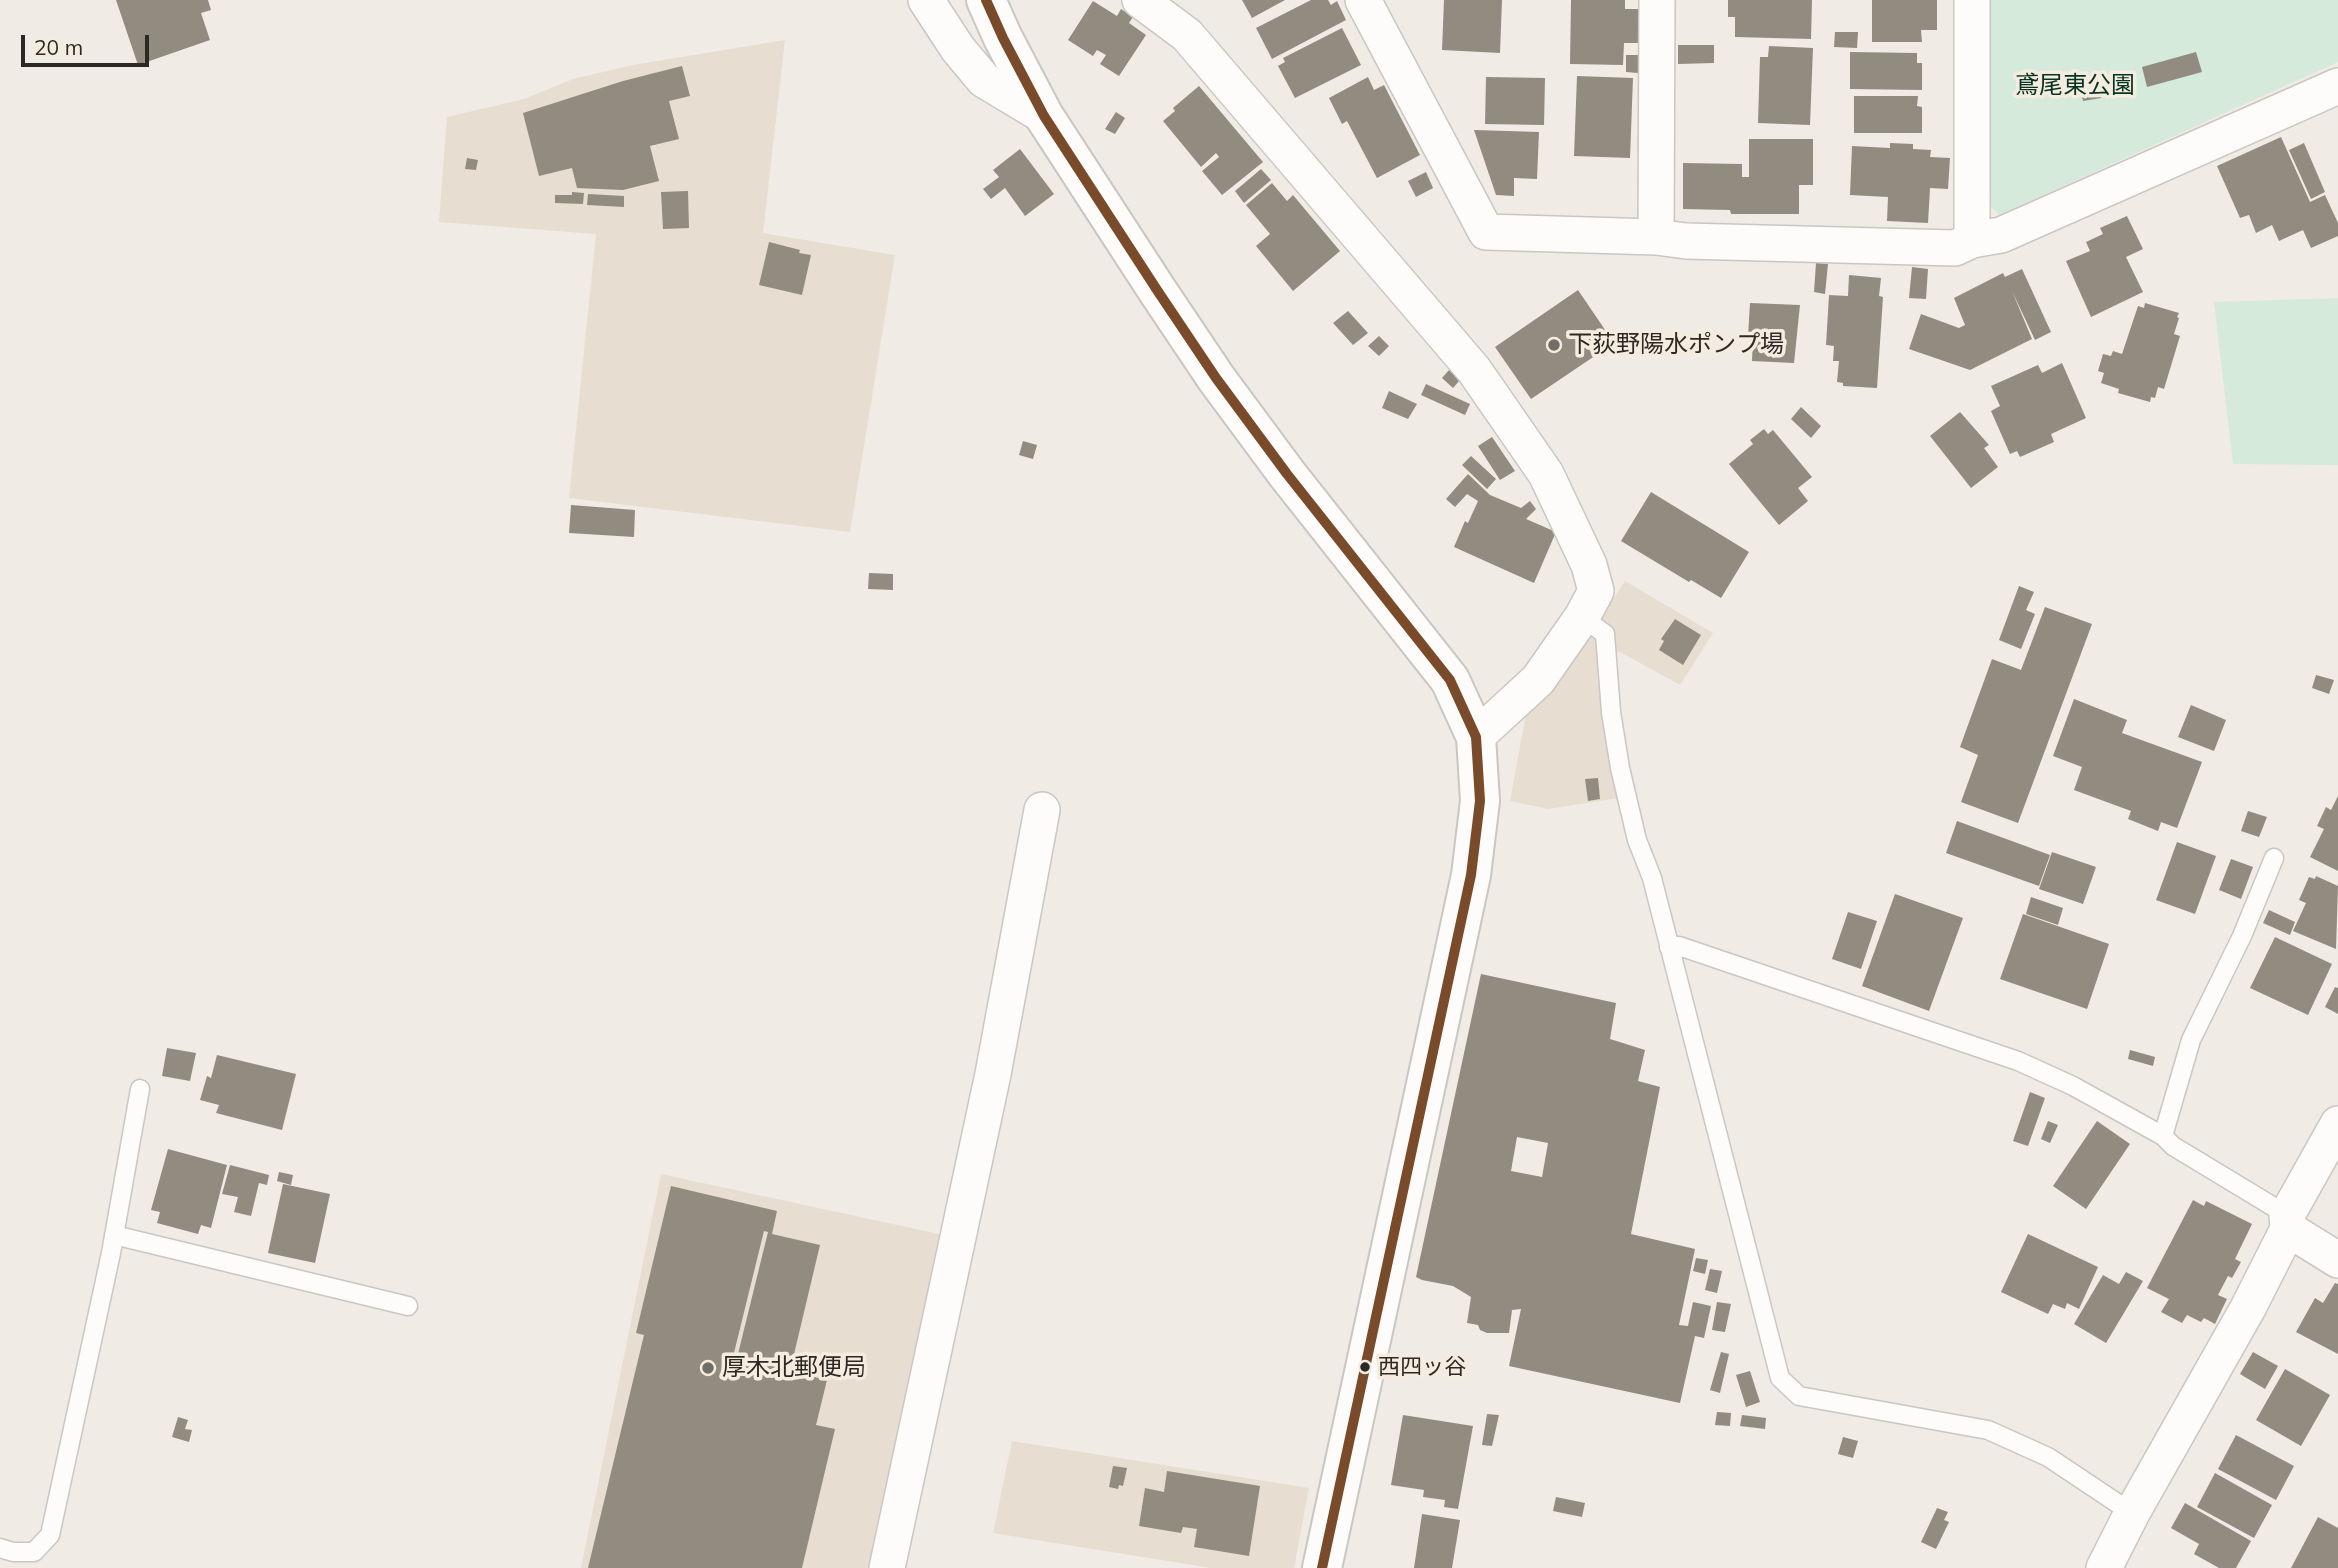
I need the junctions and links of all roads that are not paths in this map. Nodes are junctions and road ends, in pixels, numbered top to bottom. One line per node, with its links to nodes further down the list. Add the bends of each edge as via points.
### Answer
1 (926, 0): 8 (street, via 984,80)
2 (986, 0): 8 (street)
3 (1140, 0): 11 (street, via 1187,35 1474,370 1546,474 1589,565 1596,591)
4 (1363, 0): 9 (street, via 1486,232)
5 (1657, 0): 9 (street)
6 (1972, 0): 10 (street)
7 (2338, 86): 10 (street, via 2001,235)
8 (1044, 116): 12 (street, via 1216,378 1450,680)
9 (1656, 237): 10 (street, via 1955,248)
10 (1972, 240)
11 (1582, 617): 12 (street, via 1538,680); 15 (lane, via 1605,634 1620,768)
12 (1476, 737): 26 (street, via 1480,802 1471,875)
13 (1042, 810): 25 (street, via 993,1074)
14 (2274, 858): 18 (lane, via 2191,1040)
15 (1670, 947): 18 (lane, via 1679,946 2018,1060); 23 (lane, via 1780,1378 1799,1396 1988,1430 2048,1457)
16 (141, 1089): 20 (lane)
17 (2338, 1124): 19 (street)
18 (2163, 1136): 19 (lane)
19 (2287, 1222): 21 (street); 23 (street, via 2248,1308)
20 (114, 1235): 22 (lane); 24 (lane, via 50,1535 34,1552)
21 (2338, 1260)
22 (408, 1306)
23 (2132, 1513): 27 (street)
24 (0, 1548)
25 (887, 1568)
26 (1322, 1568)
27 (2104, 1568)

